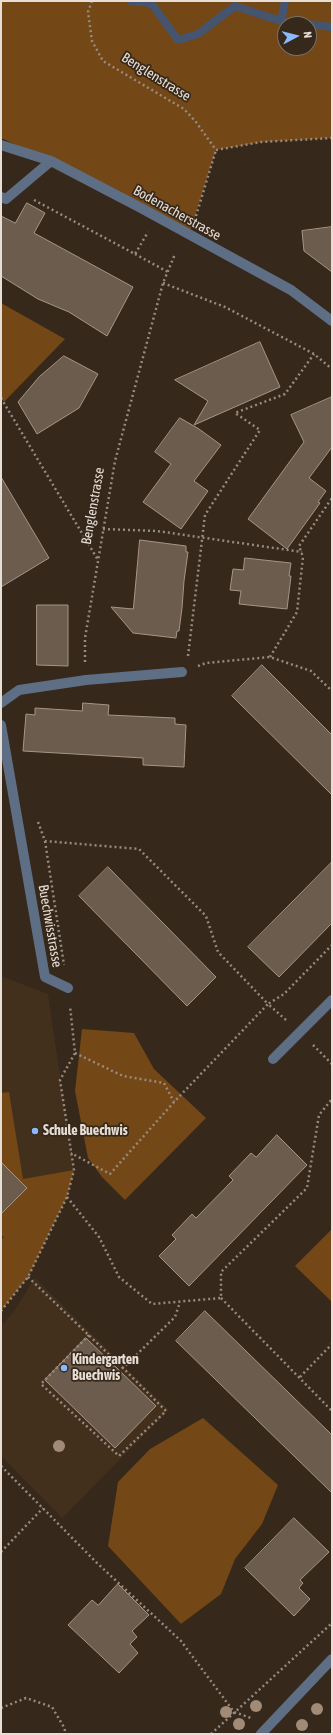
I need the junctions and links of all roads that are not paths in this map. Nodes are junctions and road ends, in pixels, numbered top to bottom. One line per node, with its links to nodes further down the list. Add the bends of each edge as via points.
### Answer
1 (1, 144): 2 (street, Bodenacherstrasse)
2 (51, 161): 3 (street, via 6,199); 4 (street, Bodenacherstrasse, via 291,290)
3 (1, 197)
4 (332, 321)
5 (184, 671): 6 (street, via 86,680 19,690)
6 (1, 703)
7 (1, 725): 8 (street, Buechwisstrasse, via 45,978)
8 (68, 988)
9 (332, 1000): 10 (street)
10 (273, 1059)
11 (332, 1659): 12 (street)
12 (261, 1734)

